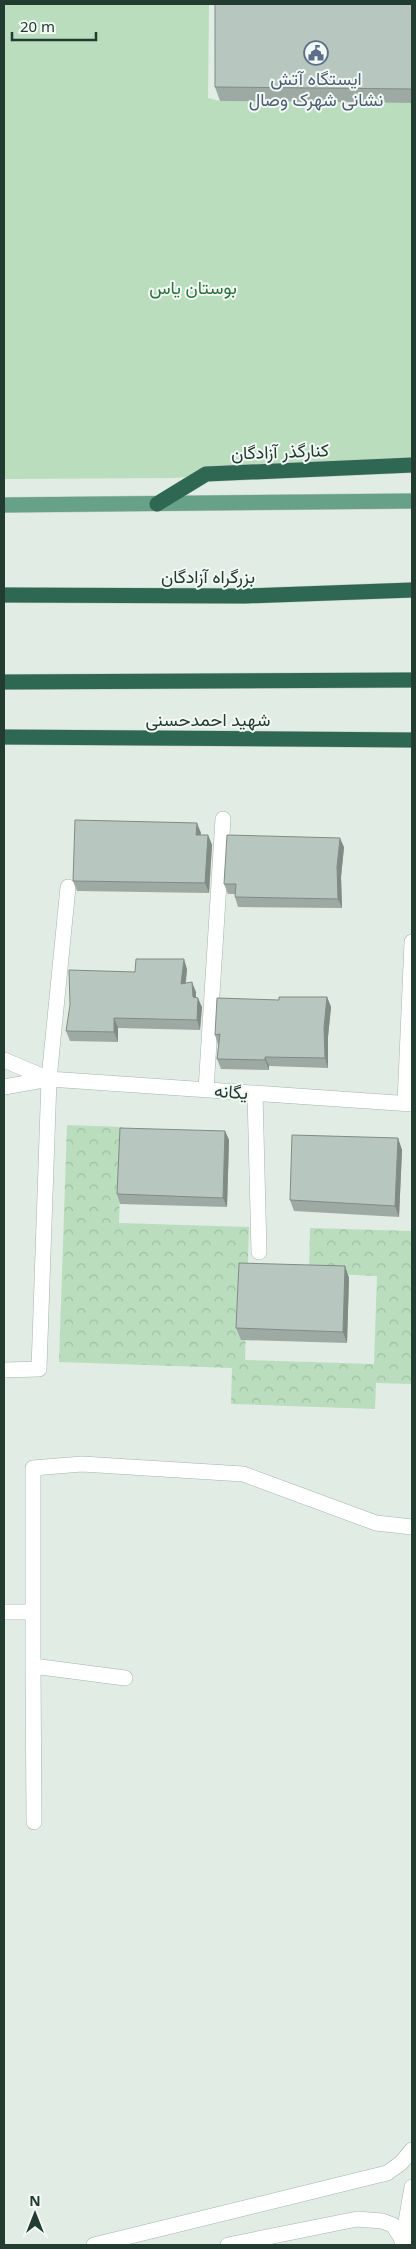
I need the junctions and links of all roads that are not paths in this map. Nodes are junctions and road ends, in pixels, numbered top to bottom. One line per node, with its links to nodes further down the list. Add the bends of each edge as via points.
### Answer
1 (412, 465): 3 (highway, کنارگذر آزادگان, via 206,474)
2 (412, 501): 3 (main road)
3 (157, 504): 4 (main road)
4 (4, 505)
5 (412, 590): 6 (highway, بزرگراه آزادگان, via 245,596)
6 (4, 595)
7 (412, 680): 8 (highway)
8 (4, 682)
9 (4, 737): 10 (highway, شهید احمدحسنی)
10 (412, 740)
11 (223, 819): 17 (street)
12 (68, 888): 15 (street)
13 (412, 942): 19 (street)
14 (4, 1060): 15 (street, یگانه)
15 (49, 1079): 16 (street, یگانه); 17 (street, یگانه); 21 (street, via 39,1369)
16 (4, 1087)
17 (206, 1090): 18 (street, یگانه)
18 (255, 1093): 19 (street, یگانه); 20 (street)
19 (409, 1104)
20 (259, 1252)
21 (4, 1370)
22 (412, 1527): 24 (street, via 376,1523 243,1474 82,1464 33,1468)
23 (4, 1612): 24 (street)
24 (33, 1612): 25 (street)
25 (33, 1666): 26 (street); 27 (street)
26 (125, 1678)
27 (34, 1822)
28 (412, 2150): 31 (street, via 402,2163 387,2173)
29 (412, 2188): 30 (street)
30 (406, 2242): 32 (street, via 393,2225 357,2219)
31 (94, 2245)
32 (228, 2245)

